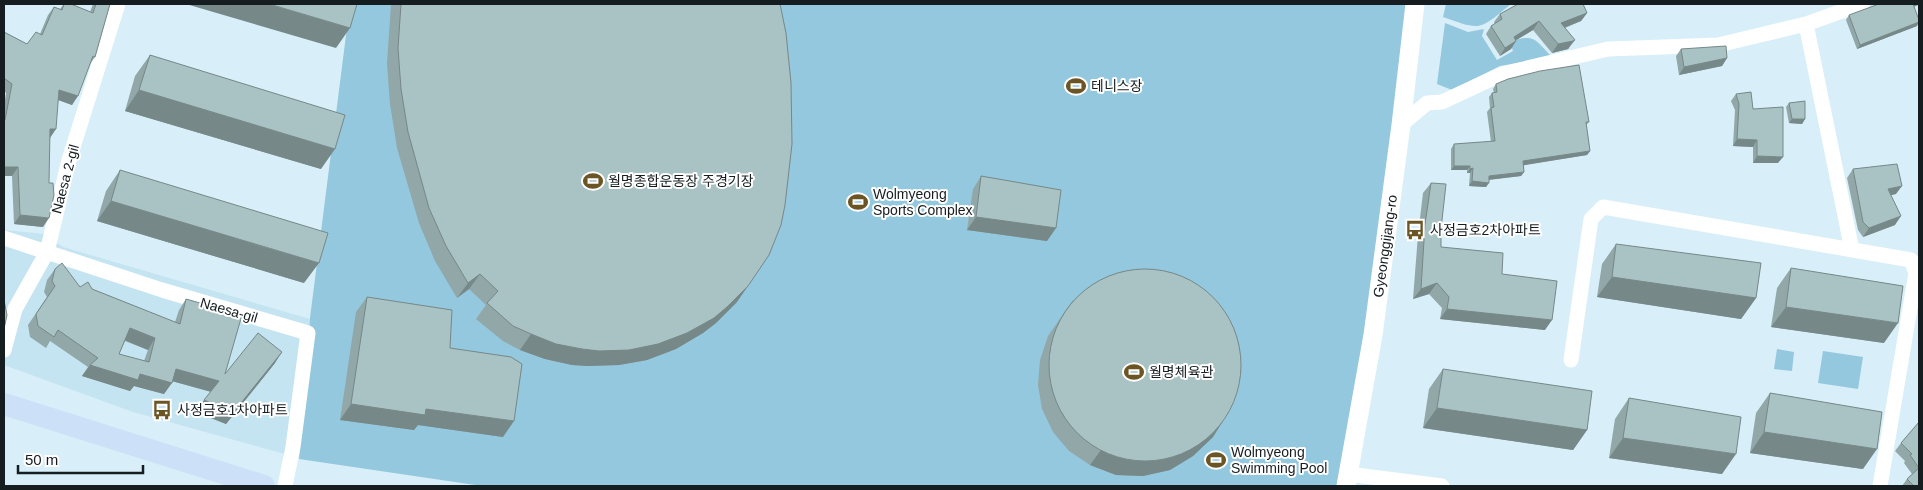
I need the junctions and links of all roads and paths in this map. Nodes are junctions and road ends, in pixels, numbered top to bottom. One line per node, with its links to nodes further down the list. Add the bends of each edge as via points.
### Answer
1 (118, 4): 8 (street, Naesa 2-gil, via 70,160)
2 (1415, 4): 5 (street, Gyeonggijang-ro)
3 (1862, 4): 4 (street)
4 (1806, 24): 5 (street, via 1718,45 1608,49 1502,74 1442,102 1427,103); 7 (street)
5 (1401, 125): 13 (street, Gyeonggijang-ro, via 1373,335)
6 (4, 238): 8 (street, Naesa-gil)
7 (1852, 250): 10 (street, via 1603,207 1591,219); 12 (street, via 1911,260 1916,273)
8 (47, 252): 9 (street, Naesa 2-gil, via 15,309); 15 (street, Naesa-gil, via 308,333)
9 (4, 350)
10 (1571, 360)
11 (4, 404): 14 (main road)
12 (1881, 479): 17 (street)
13 (1347, 480): 16 (street)
14 (264, 486)
15 (286, 486)
16 (1442, 486)
17 (1892, 486)

